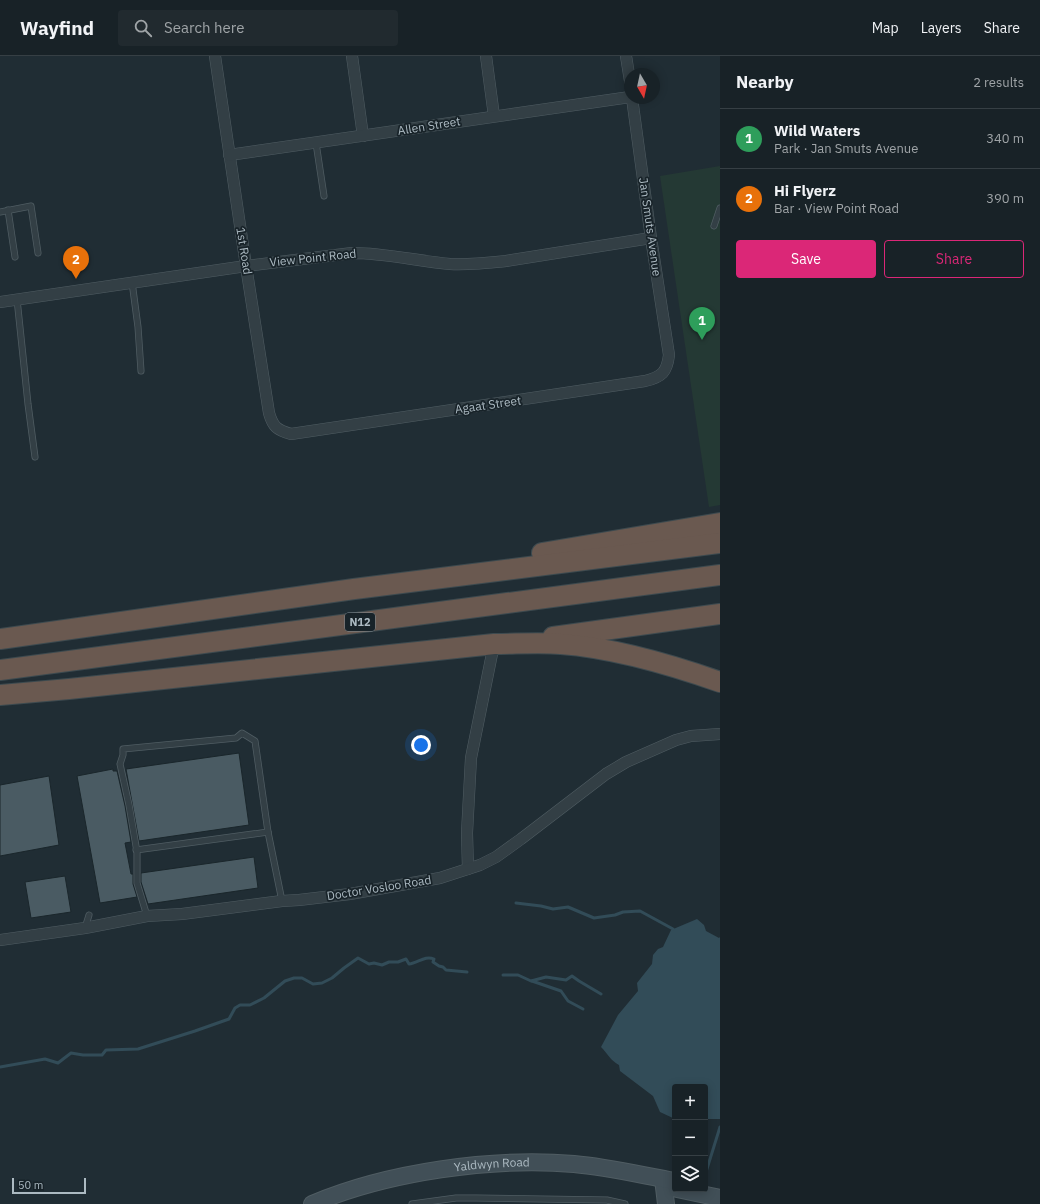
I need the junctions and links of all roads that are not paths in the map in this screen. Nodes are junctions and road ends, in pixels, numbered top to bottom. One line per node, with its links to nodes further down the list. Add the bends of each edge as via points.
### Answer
1 (215, 56): 11 (street, 1st Road)
2 (352, 56): 9 (street)
3 (486, 56): 8 (street)
4 (626, 56): 5 (street)
5 (628, 68)
6 (624, 98): 8 (street, Allen Street)
7 (632, 104): 17 (street, Jan Smuts Avenue)
8 (494, 116): 9 (street, Allen Street)
9 (363, 136): 10 (street, Allen Street)
10 (316, 143): 11 (street, Allen Street); 12 (lane)
11 (229, 155): 20 (street, 1st Road)
12 (324, 196)
13 (720, 208): 16 (lane)
14 (8, 210): 15 (lane); 18 (lane, via 31,206); 19 (lane)
15 (0, 212)
16 (714, 226)
17 (651, 238): 20 (street, View Point Road, via 486,263 449,264 352,252); 24 (street, Jan Smuts Avenue)
18 (38, 253)
19 (15, 257)
20 (246, 266): 21 (street, View Point Road); 26 (street, 1st Road, via 269,413 272,423 277,428)
21 (132, 282): 22 (street, View Point Road); 25 (lane)
22 (17, 299): 23 (street, View Point Road); 27 (lane)
23 (0, 302)
24 (669, 355): 26 (street, Agaat Street, via 664,372 645,381)
25 (141, 371)
26 (291, 434)
27 (35, 457)
28 (720, 523): 31 (highway, via 509,559)
29 (720, 543): 31 (highway)
30 (720, 575): 35 (highway, N12)
31 (354, 589): 33 (highway)
32 (720, 614): 34 (highway)
33 (0, 639)
34 (494, 644): 36 (highway, via 560,644 611,651 682,669); 37 (highway); 41 (street, via 471,758)
35 (0, 670)
36 (720, 682)
37 (0, 695)
38 (720, 734): 41 (street, Doctor Vosloo Road, via 676,740 626,762 596,781 508,849)
39 (268, 832): 40 (lane); 40 (lane, via 255,741 242,734 236,738 123,749 120,764); 42 (lane)
40 (136, 850): 44 (lane, via 137,883)
41 (468, 869): 42 (street, Doctor Vosloo Road, via 404,885)
42 (282, 901): 44 (street, Doctor Vosloo Road)
43 (89, 915): 45 (lane)
44 (147, 916): 45 (street, Doctor Vosloo Road)
45 (85, 928): 46 (street, Doctor Vosloo Road)
46 (0, 940)
47 (671, 1185): 53 (main road, Yaldwyn Road, via 634,1172 575,1164 526,1162 409,1175); 54 (main road, Yaldwyn Road, via 574,1172 493,1171 444,1175 401,1183); 57 (main road)
48 (708, 1190): 49 (main road, Yaldwyn Road)
49 (720, 1191)
50 (694, 1192): 58 (main road, via 680,1198)
51 (704, 1192): 52 (main road, Yaldwyn Road)
52 (720, 1198)
53 (312, 1204)
54 (328, 1204)
55 (412, 1204): 56 (lane, via 476,1198 607,1200)
56 (625, 1204)
57 (666, 1204)
58 (674, 1204)

